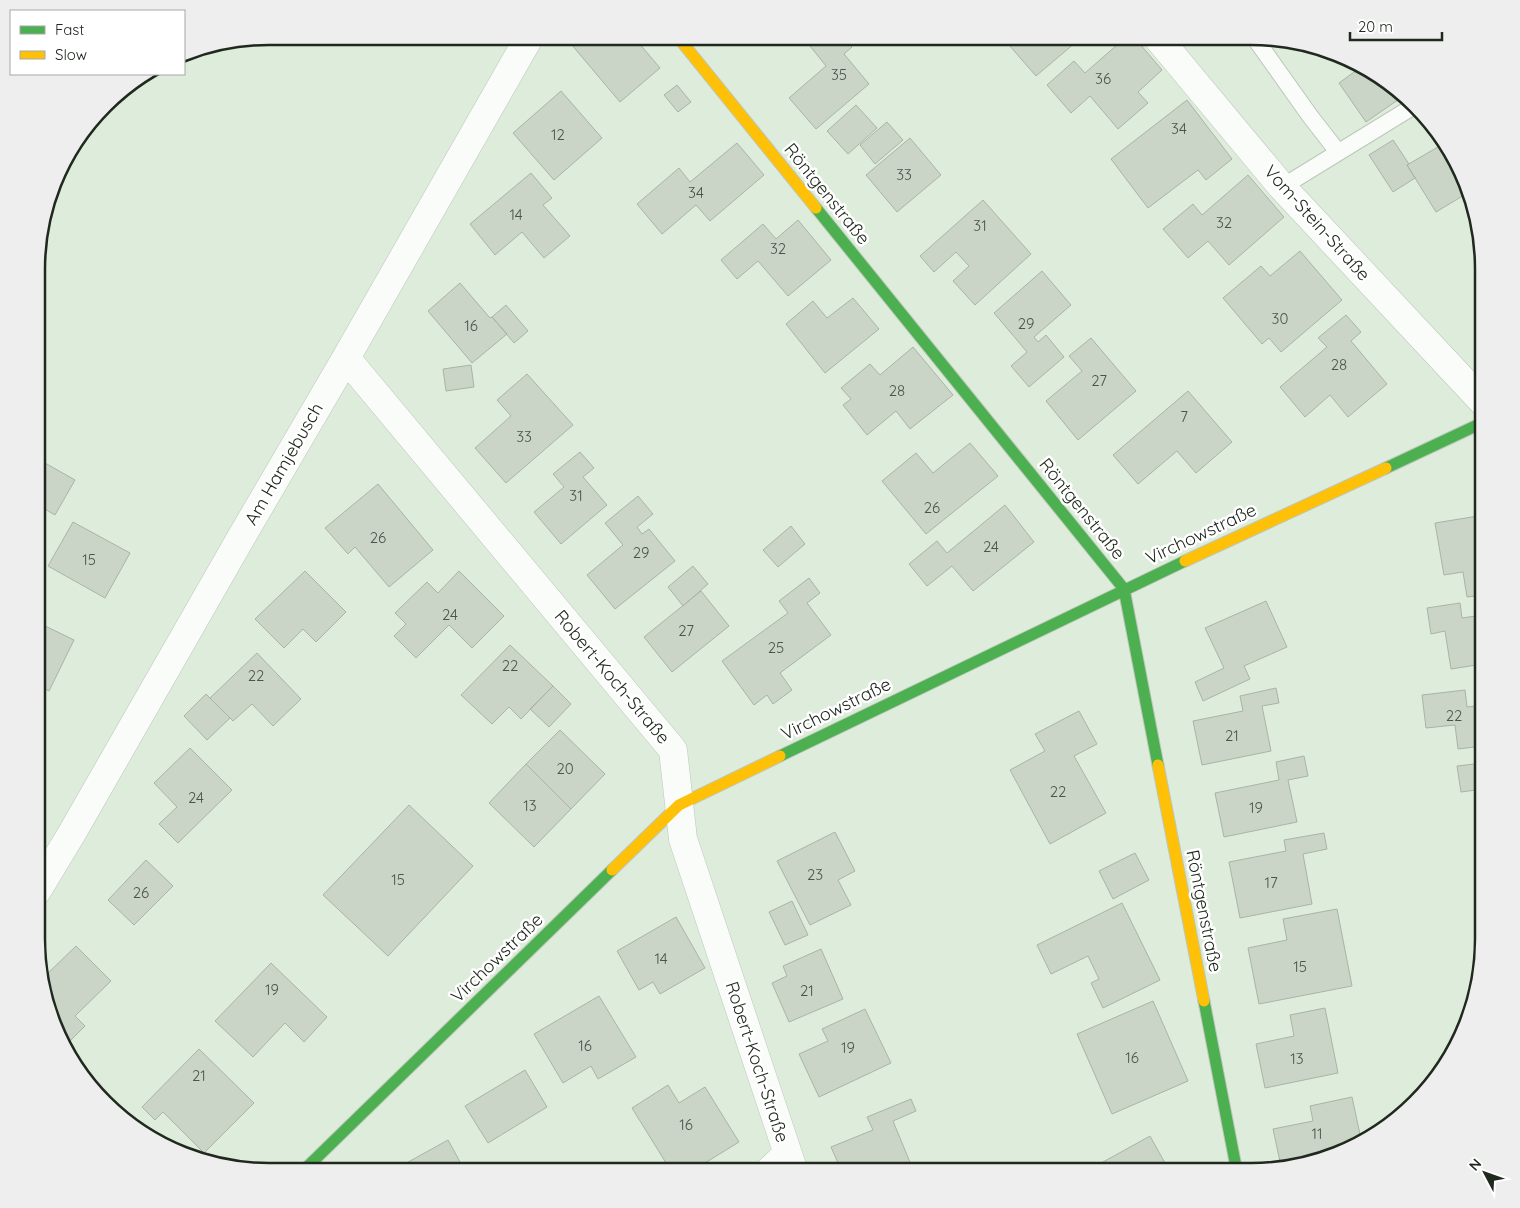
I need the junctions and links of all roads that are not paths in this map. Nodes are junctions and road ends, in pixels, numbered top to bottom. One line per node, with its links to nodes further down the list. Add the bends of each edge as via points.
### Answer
1 (525, 45): 8 (street, Am Hamjebusch)
2 (684, 45): 11 (street, Röntgenstraße)
3 (1164, 45): 7 (street, Vom-Stein-Straße)
4 (1260, 45): 6 (lane)
5 (1409, 109): 6 (lane)
6 (1338, 152): 7 (lane)
7 (1282, 187): 9 (street, Vom-Stein-Straße)
8 (346, 358): 12 (street, Robert-Koch-Straße, via 673,750); 13 (street, Am Hamjebusch)
9 (1475, 393)
10 (1475, 426): 11 (street, Virchowstraße)
11 (1124, 590): 12 (street, Virchowstraße); 16 (street, Röntgenstraße)
12 (679, 805): 14 (street, Virchowstraße); 15 (street, Robert-Koch-Straße, via 683,839)
13 (45, 878)
14 (311, 1163)
15 (782, 1163)
16 (1235, 1163)

